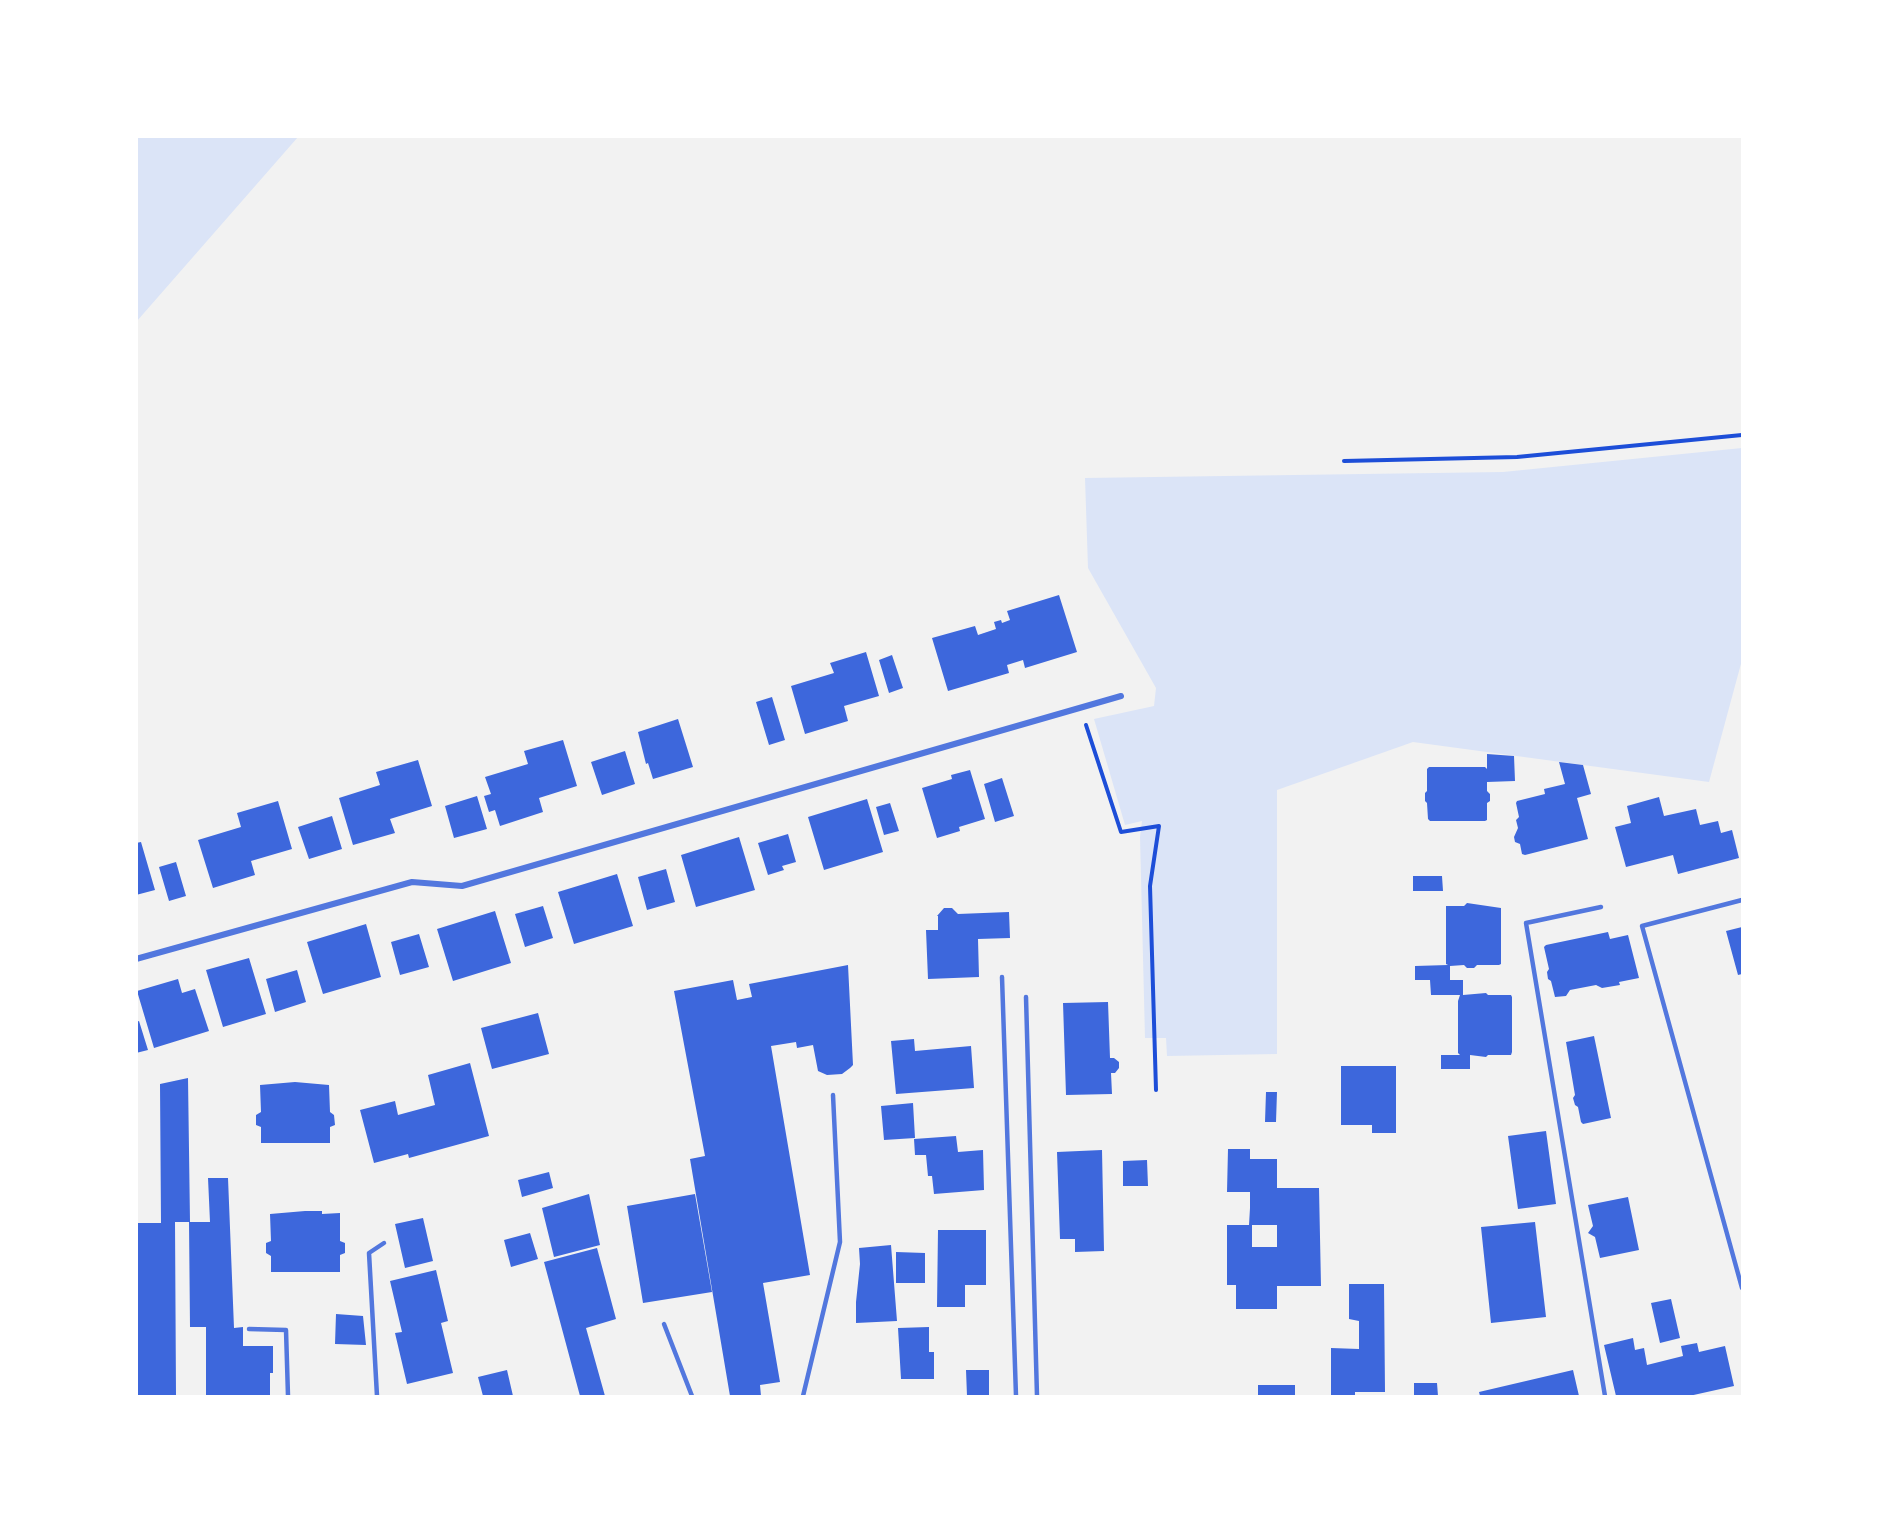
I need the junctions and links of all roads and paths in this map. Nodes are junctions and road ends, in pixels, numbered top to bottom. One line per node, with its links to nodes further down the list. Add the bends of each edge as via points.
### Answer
1 (1743, 435): 2 (path, via 1517,457)
2 (1344, 460)
3 (1121, 696): 4 (street)
4 (1080, 707): 7 (street, via 462,886 412,882); 10 (path, via 1121,832 1159,826 1150,886)
5 (1743, 900): 13 (lane, via 1642,926)
6 (1600, 907): 22 (lane, via 1526,923)
7 (136, 959)
8 (1002, 977): 20 (lane)
9 (1026, 997): 21 (lane)
10 (1156, 1090)
11 (833, 1095): 19 (lane, via 840,1242)
12 (384, 1244): 17 (lane, via 369,1253)
13 (1743, 1288)
14 (664, 1324): 18 (lane)
15 (249, 1329): 16 (lane, via 286,1330)
16 (288, 1396)
17 (378, 1396)
18 (692, 1396)
19 (803, 1396)
20 (1016, 1396)
21 (1037, 1396)
22 (1605, 1396)

